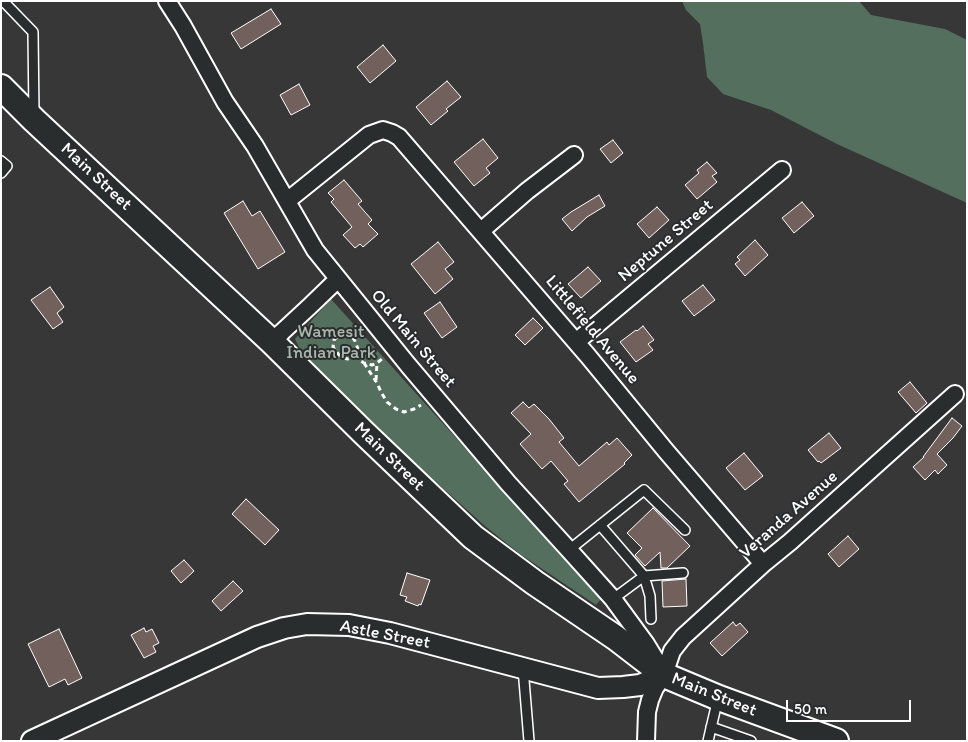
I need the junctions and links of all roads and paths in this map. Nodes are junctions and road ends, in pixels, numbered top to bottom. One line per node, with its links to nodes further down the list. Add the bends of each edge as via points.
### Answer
1 (3, 1): 4 (lane, via 33,32)
2 (167, 1): 9 (street, Old Main Street)
3 (1, 87): 4 (main road, Main Street)
4 (34, 120): 12 (main road, Main Street)
5 (574, 154): 10 (street)
6 (1, 161): 8 (lane, via 7,166)
7 (782, 170): 13 (street, Neptune Street)
8 (1, 173)
9 (287, 201): 10 (street, Littlefield Avenue, via 369,135 383,130 399,137); 11 (street, Old Main Street, via 315,250)
10 (480, 231): 13 (street, Littlefield Avenue)
11 (338, 279): 12 (street); 14 (street, Old Main Street)
12 (272, 342): 30 (main road, Main Street, via 473,537)
13 (576, 342): 24 (street, Littlefield Avenue)
14 (394, 348): 17 (path); 20 (street, Old Main Street)
15 (354, 356): 15 (path, via 358,349 351,335 339,335 333,347 347,359); 16 (path)
16 (364, 363): 17 (path); 18 (path)
17 (377, 363): 18 (path)
18 (376, 381): 20 (path, via 387,402 404,412)
19 (955, 394): 24 (street, Veranda Avenue)
20 (433, 395): 23 (street, Old Main Street)
21 (600, 525): 22 (lane, via 644,490); 23 (lane); 26 (lane)
22 (685, 530)
23 (569, 550): 27 (street, Old Main Street)
24 (763, 564): 30 (street, Veranda Avenue, via 683,637 672,651)
25 (683, 572): 26 (lane)
26 (644, 576): 27 (lane); 28 (lane, via 650,596)
27 (613, 599): 30 (street, Old Main Street)
28 (650, 619)
29 (523, 668): 30 (street, Astle Street, via 598,688 640,685); 34 (street, Astle Street, via 368,628 307,624 257,637); 35 (lane)
30 (664, 675): 31 (main road, Main Street); 36 (street, Veranda Avenue, via 650,700)
31 (718, 698): 32 (lane); 33 (main road, Main Street)
32 (711, 727): 37 (lane); 38 (lane)
33 (807, 736): 39 (main road, Main Street)
34 (32, 741)
35 (529, 741)
36 (646, 741)
37 (708, 741)
38 (752, 741)
39 (836, 741)

